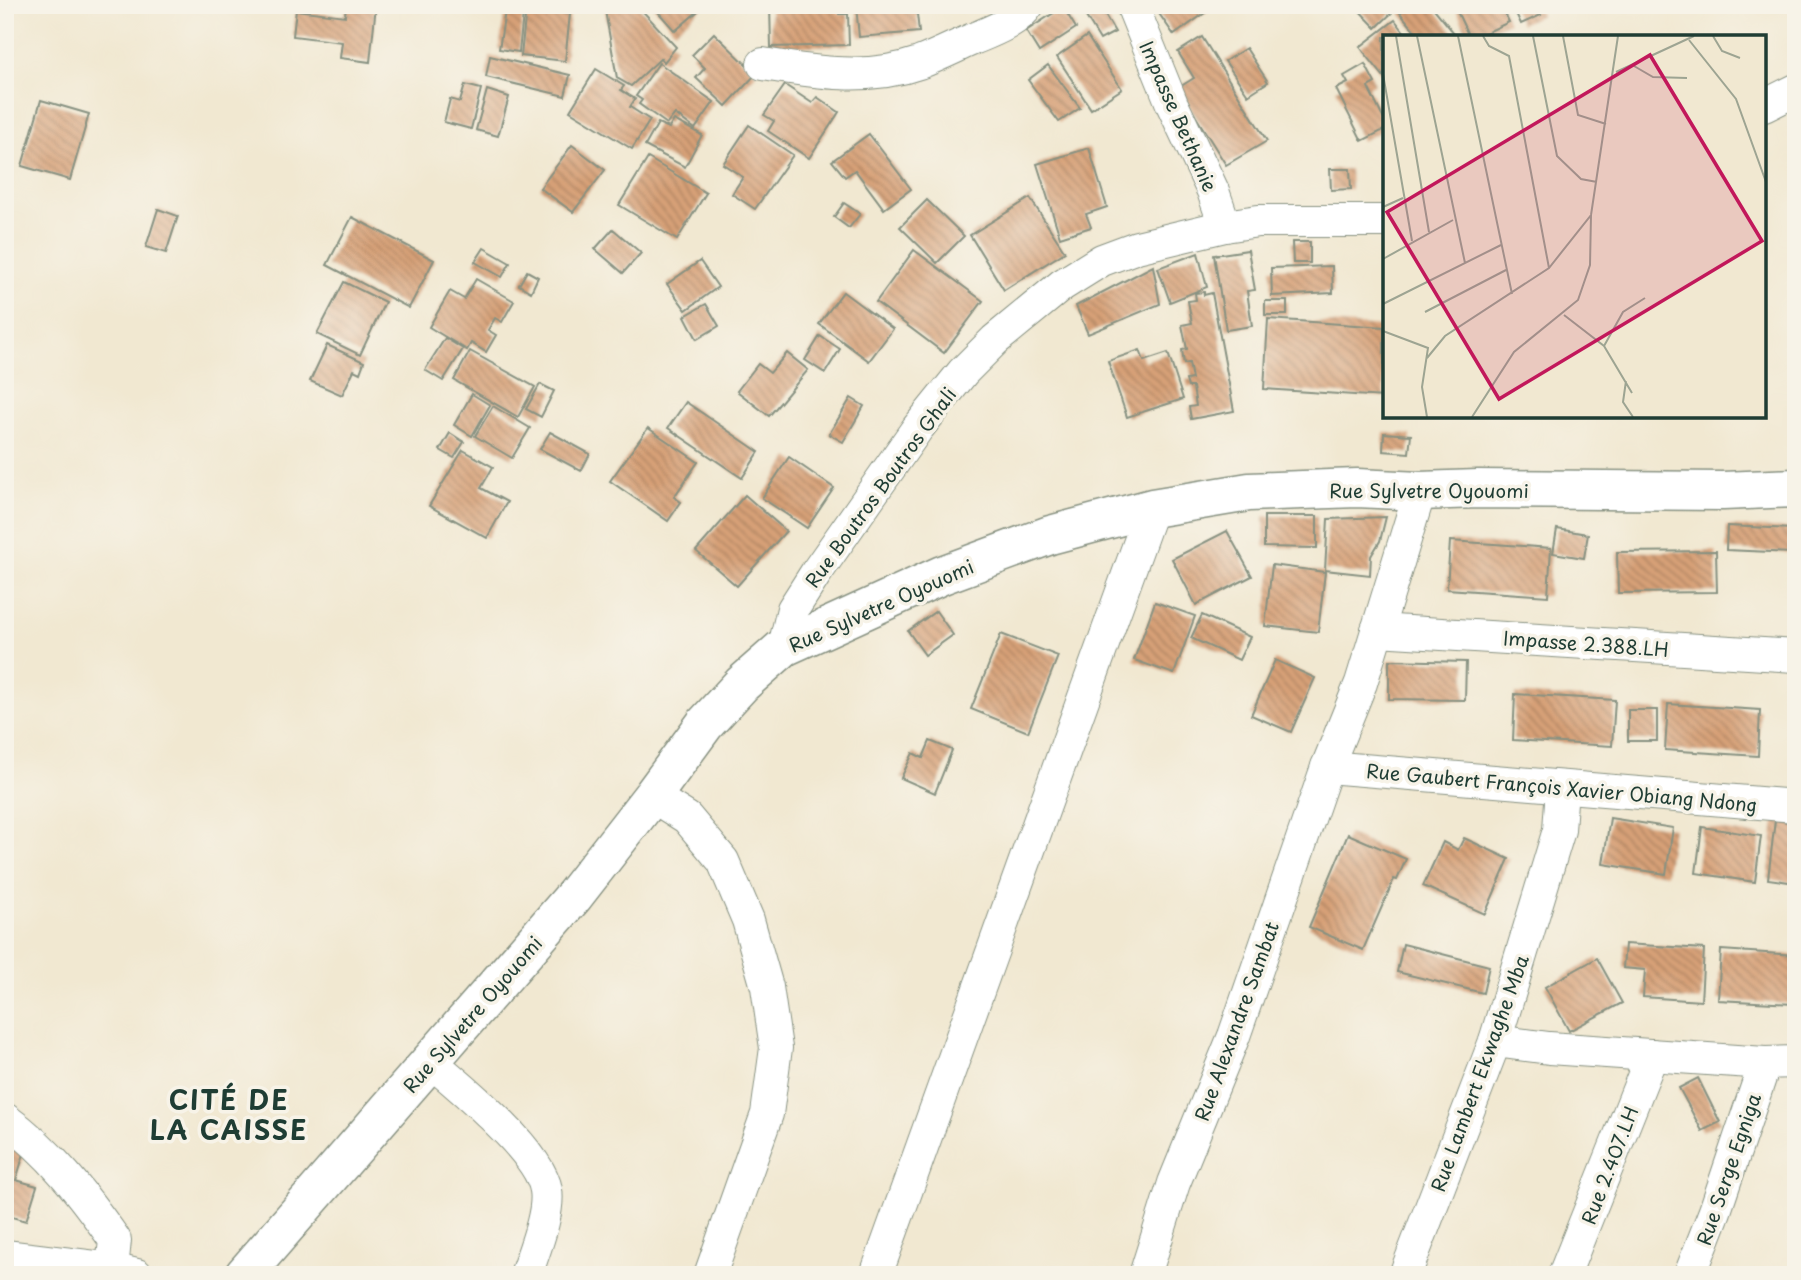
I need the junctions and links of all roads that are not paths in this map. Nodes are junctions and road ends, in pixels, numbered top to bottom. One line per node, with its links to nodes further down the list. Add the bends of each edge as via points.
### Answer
1 (1028, 5): 3 (street, via 995,30 917,63 875,72 827,74)
2 (1132, 5): 7 (street, Impasse Bethanie)
3 (763, 64)
4 (1796, 90): 5 (street)
5 (1766, 105)
6 (1383, 221): 7 (street, Rue Boutros Boutros Ghali, via 1258,221)
7 (1225, 226): 12 (street, Rue Boutros Boutros Ghali, via 1102,260 1062,285 995,340 917,429 816,573 793,610)
8 (1796, 488): 9 (street, Rue Sylvetre Oyouomi)
9 (1420, 491): 10 (street, Rue Sylvetre Oyouomi, via 1262,492); 11 (street)
10 (1152, 508): 12 (street, Rue Sylvetre Oyouomi, via 994,555); 28 (street)
11 (1377, 630): 13 (street, Impasse 2.388.LH); 14 (street)
12 (784, 647): 16 (street, Rue Sylvetre Oyouomi, via 705,724)
13 (1796, 656)
14 (1328, 768): 15 (street, Rue Gaubert François Xavier Obiang Ndong); 29 (street, Rue Alexandre Sambat, via 1234,1036 1174,1183)
15 (1562, 787): 17 (street, Rue Gaubert François Xavier Obiang Ndong); 18 (street, Rue Lambert Ekwaghe Mba, via 1559,830)
16 (652, 796): 20 (street, Rue Sylvetre Oyouomi); 27 (street, via 688,818 723,861 748,920 767,987 776,1048 767,1114)
17 (1796, 806)
18 (1495, 1041): 19 (street); 30 (street, Rue Lambert Ekwaghe Mba)
19 (1652, 1055): 21 (street); 31 (street, Rue 2.407.LH)
20 (431, 1062): 25 (street, Rue Sylvetre Oyouomi); 26 (street, via 491,1116 538,1172 546,1191 544,1214)
21 (1780, 1063): 32 (street, Rue Serge Egniga)
22 (5, 1119): 24 (street, via 53,1160 92,1208 115,1240)
23 (5, 1256): 24 (street)
24 (125, 1272)
25 (244, 1275)
26 (526, 1275)
27 (710, 1275)
28 (876, 1275)
29 (1145, 1275)
30 (1405, 1275)
31 (1564, 1275)
32 (1690, 1275)

